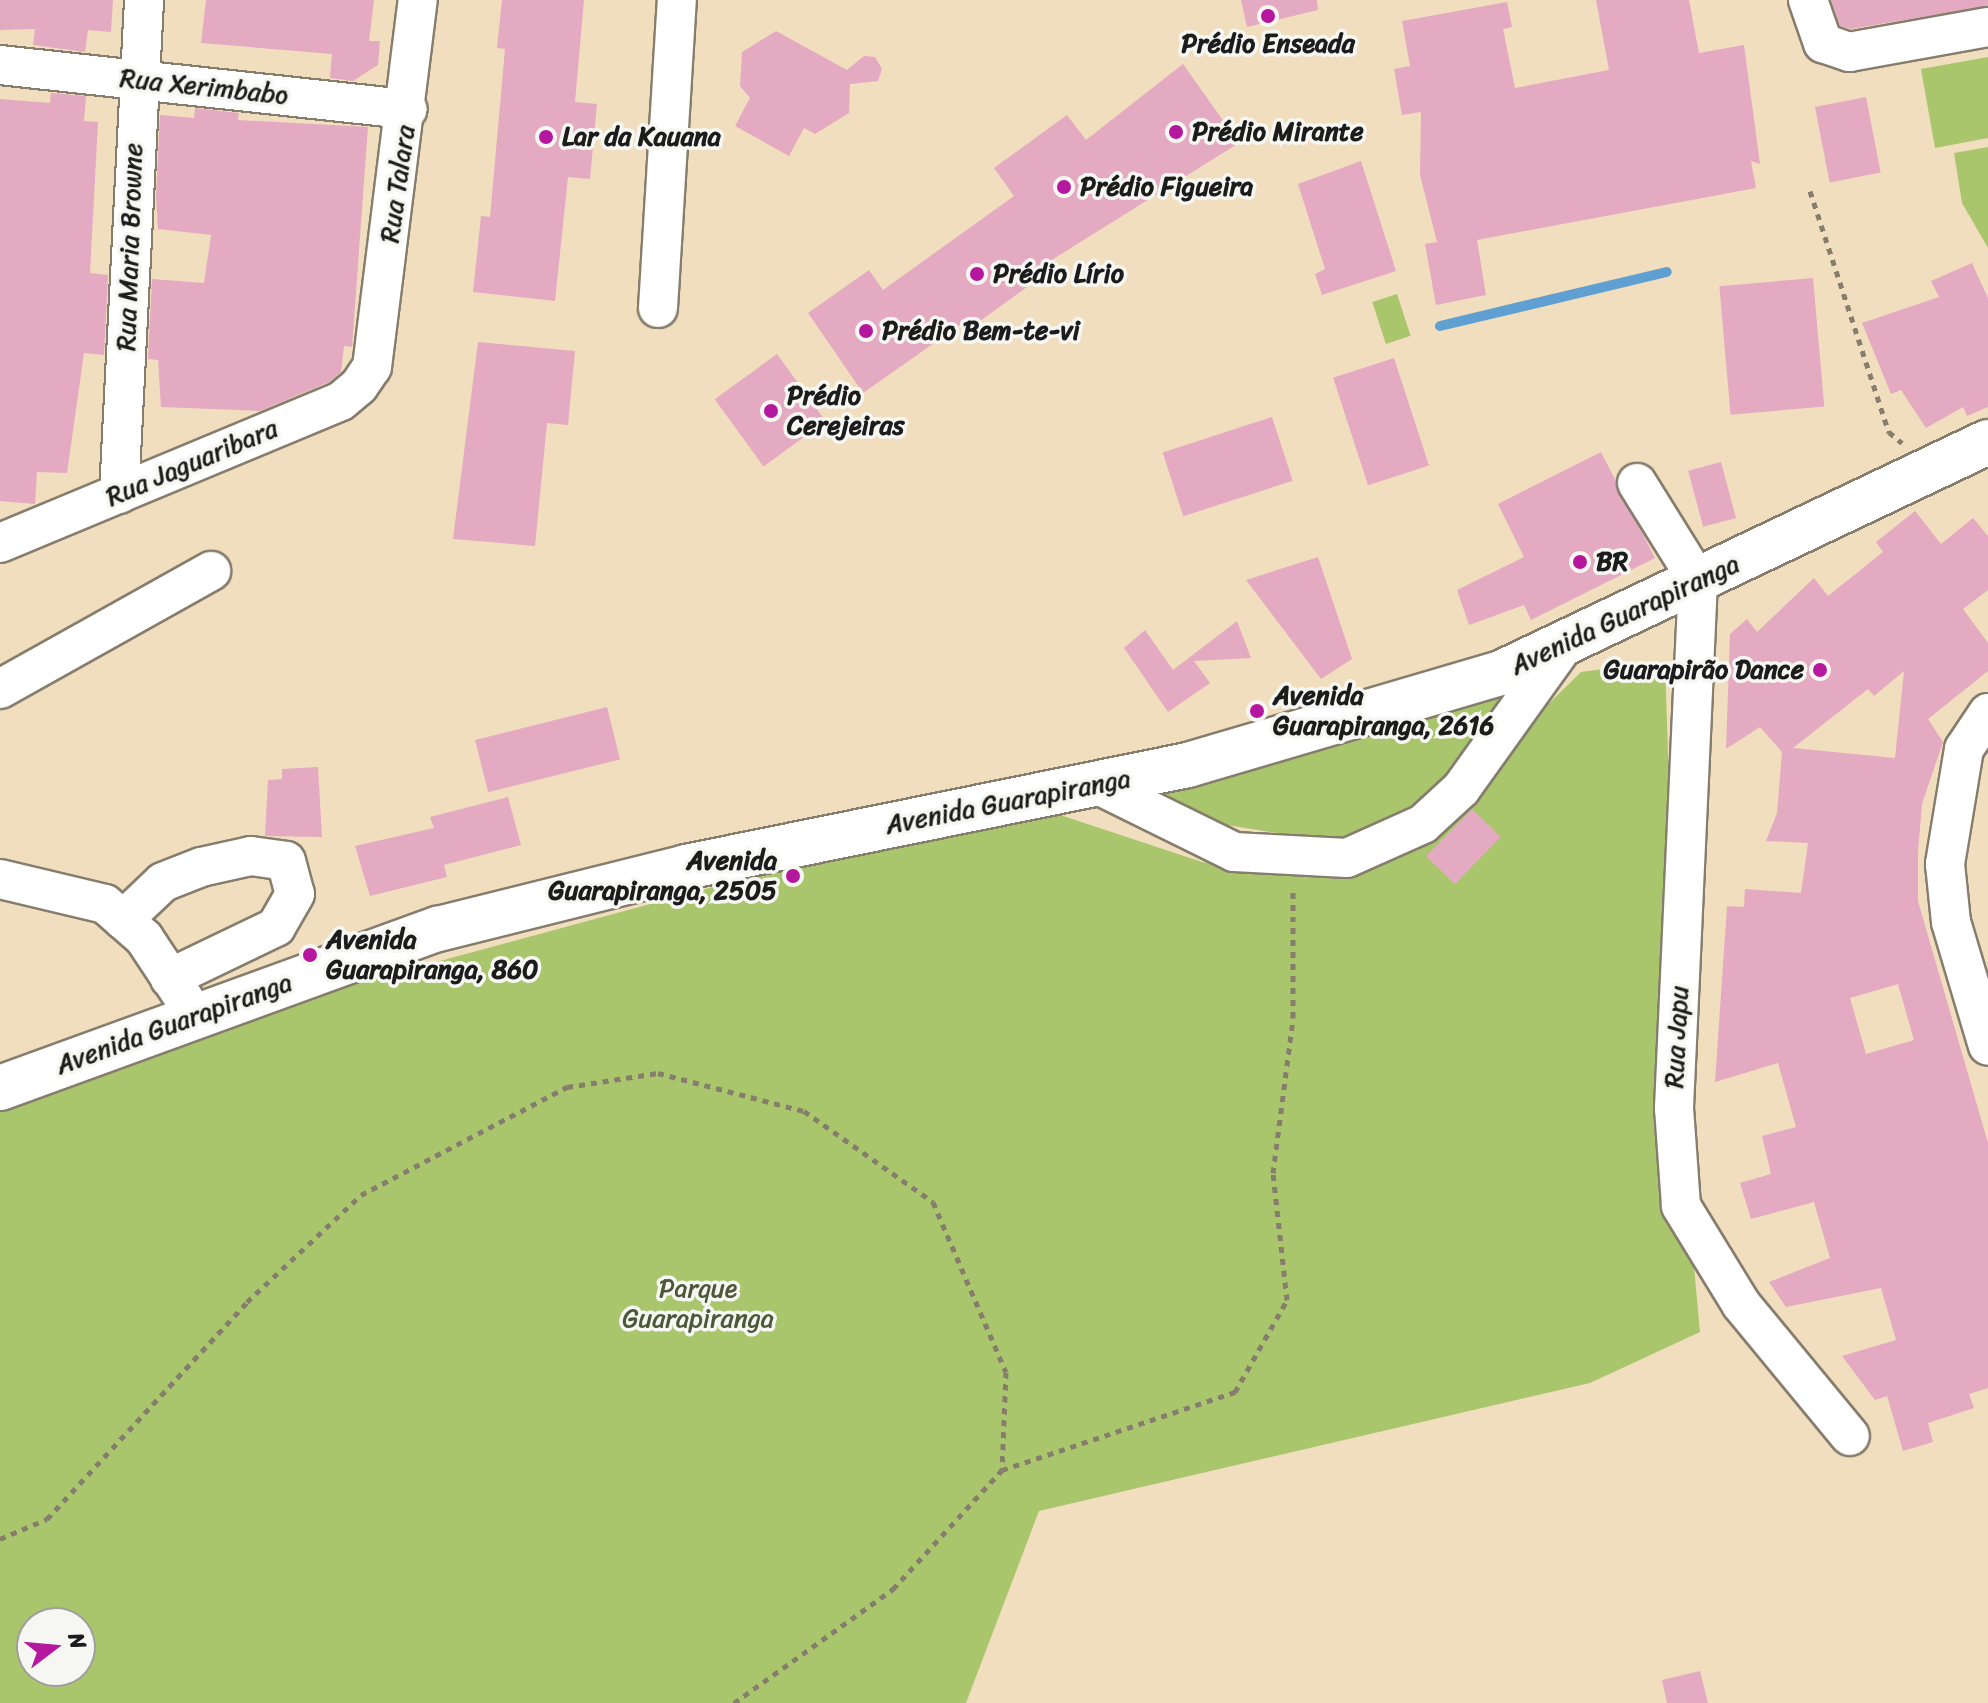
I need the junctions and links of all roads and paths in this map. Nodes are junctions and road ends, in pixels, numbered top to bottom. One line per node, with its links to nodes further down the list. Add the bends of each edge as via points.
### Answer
1 (144, 0): 7 (street, Rua Maria Browne)
2 (418, 0): 8 (street, Rua Talara)
3 (677, 0): 10 (street)
4 (1811, 15): 5 (street, via 1823,43 1849,52)
5 (1988, 27)
6 (0, 65): 7 (street, Rua Xerimbabo)
7 (136, 81): 8 (street, Rua Xerimbabo); 15 (street, Rua Maria Browne)
8 (408, 109): 11 (street, Rua Talara)
9 (1810, 191): 13 (path, via 1889,432)
10 (658, 308)
11 (372, 367): 15 (street, Rua Jaguaribara, via 341,401)
12 (1988, 442): 13 (main road, Avenida Guarapiranga)
13 (1929, 469): 18 (main road, Avenida Guarapiranga)
14 (1637, 483): 18 (street)
15 (119, 494): 16 (street, Rua Jaguaribara)
16 (0, 543)
17 (211, 571): 20 (street)
18 (1698, 581): 19 (main road, Avenida Guarapiranga); 30 (street, Rua Japu, via 1674,1169 1701,1246)
19 (1562, 648): 22 (main road, Avenida Guarapiranga); 23 (street, via 1461,789 1423,824 1347,858)
20 (0, 689)
21 (1988, 713): 28 (street, via 1964,749 1945,864 1951,922)
22 (1098, 785): 23 (street, via 1234,852); 27 (main road, Avenida Guarapiranga, via 725,858 452,925)
23 (1292, 860): 31 (path, via 1293,1018 1273,1173 1287,1300 1235,1392)
24 (0, 879): 25 (street, via 105,904)
25 (123, 920): 26 (street); 26 (street, via 163,882 201,867 251,856 286,861 295,894 276,927)
26 (170, 978): 27 (street)
27 (195, 1015): 29 (main road, Avenida Guarapiranga)
28 (1988, 1046)
29 (0, 1088)
30 (1850, 1436)
31 (1002, 1470): 32 (path, via 1006,1372 933,1202 804,1111 658,1073 567,1087 361,1195 247,1302 47,1519); 33 (path, via 893,1589)
32 (0, 1539)
33 (734, 1703)

